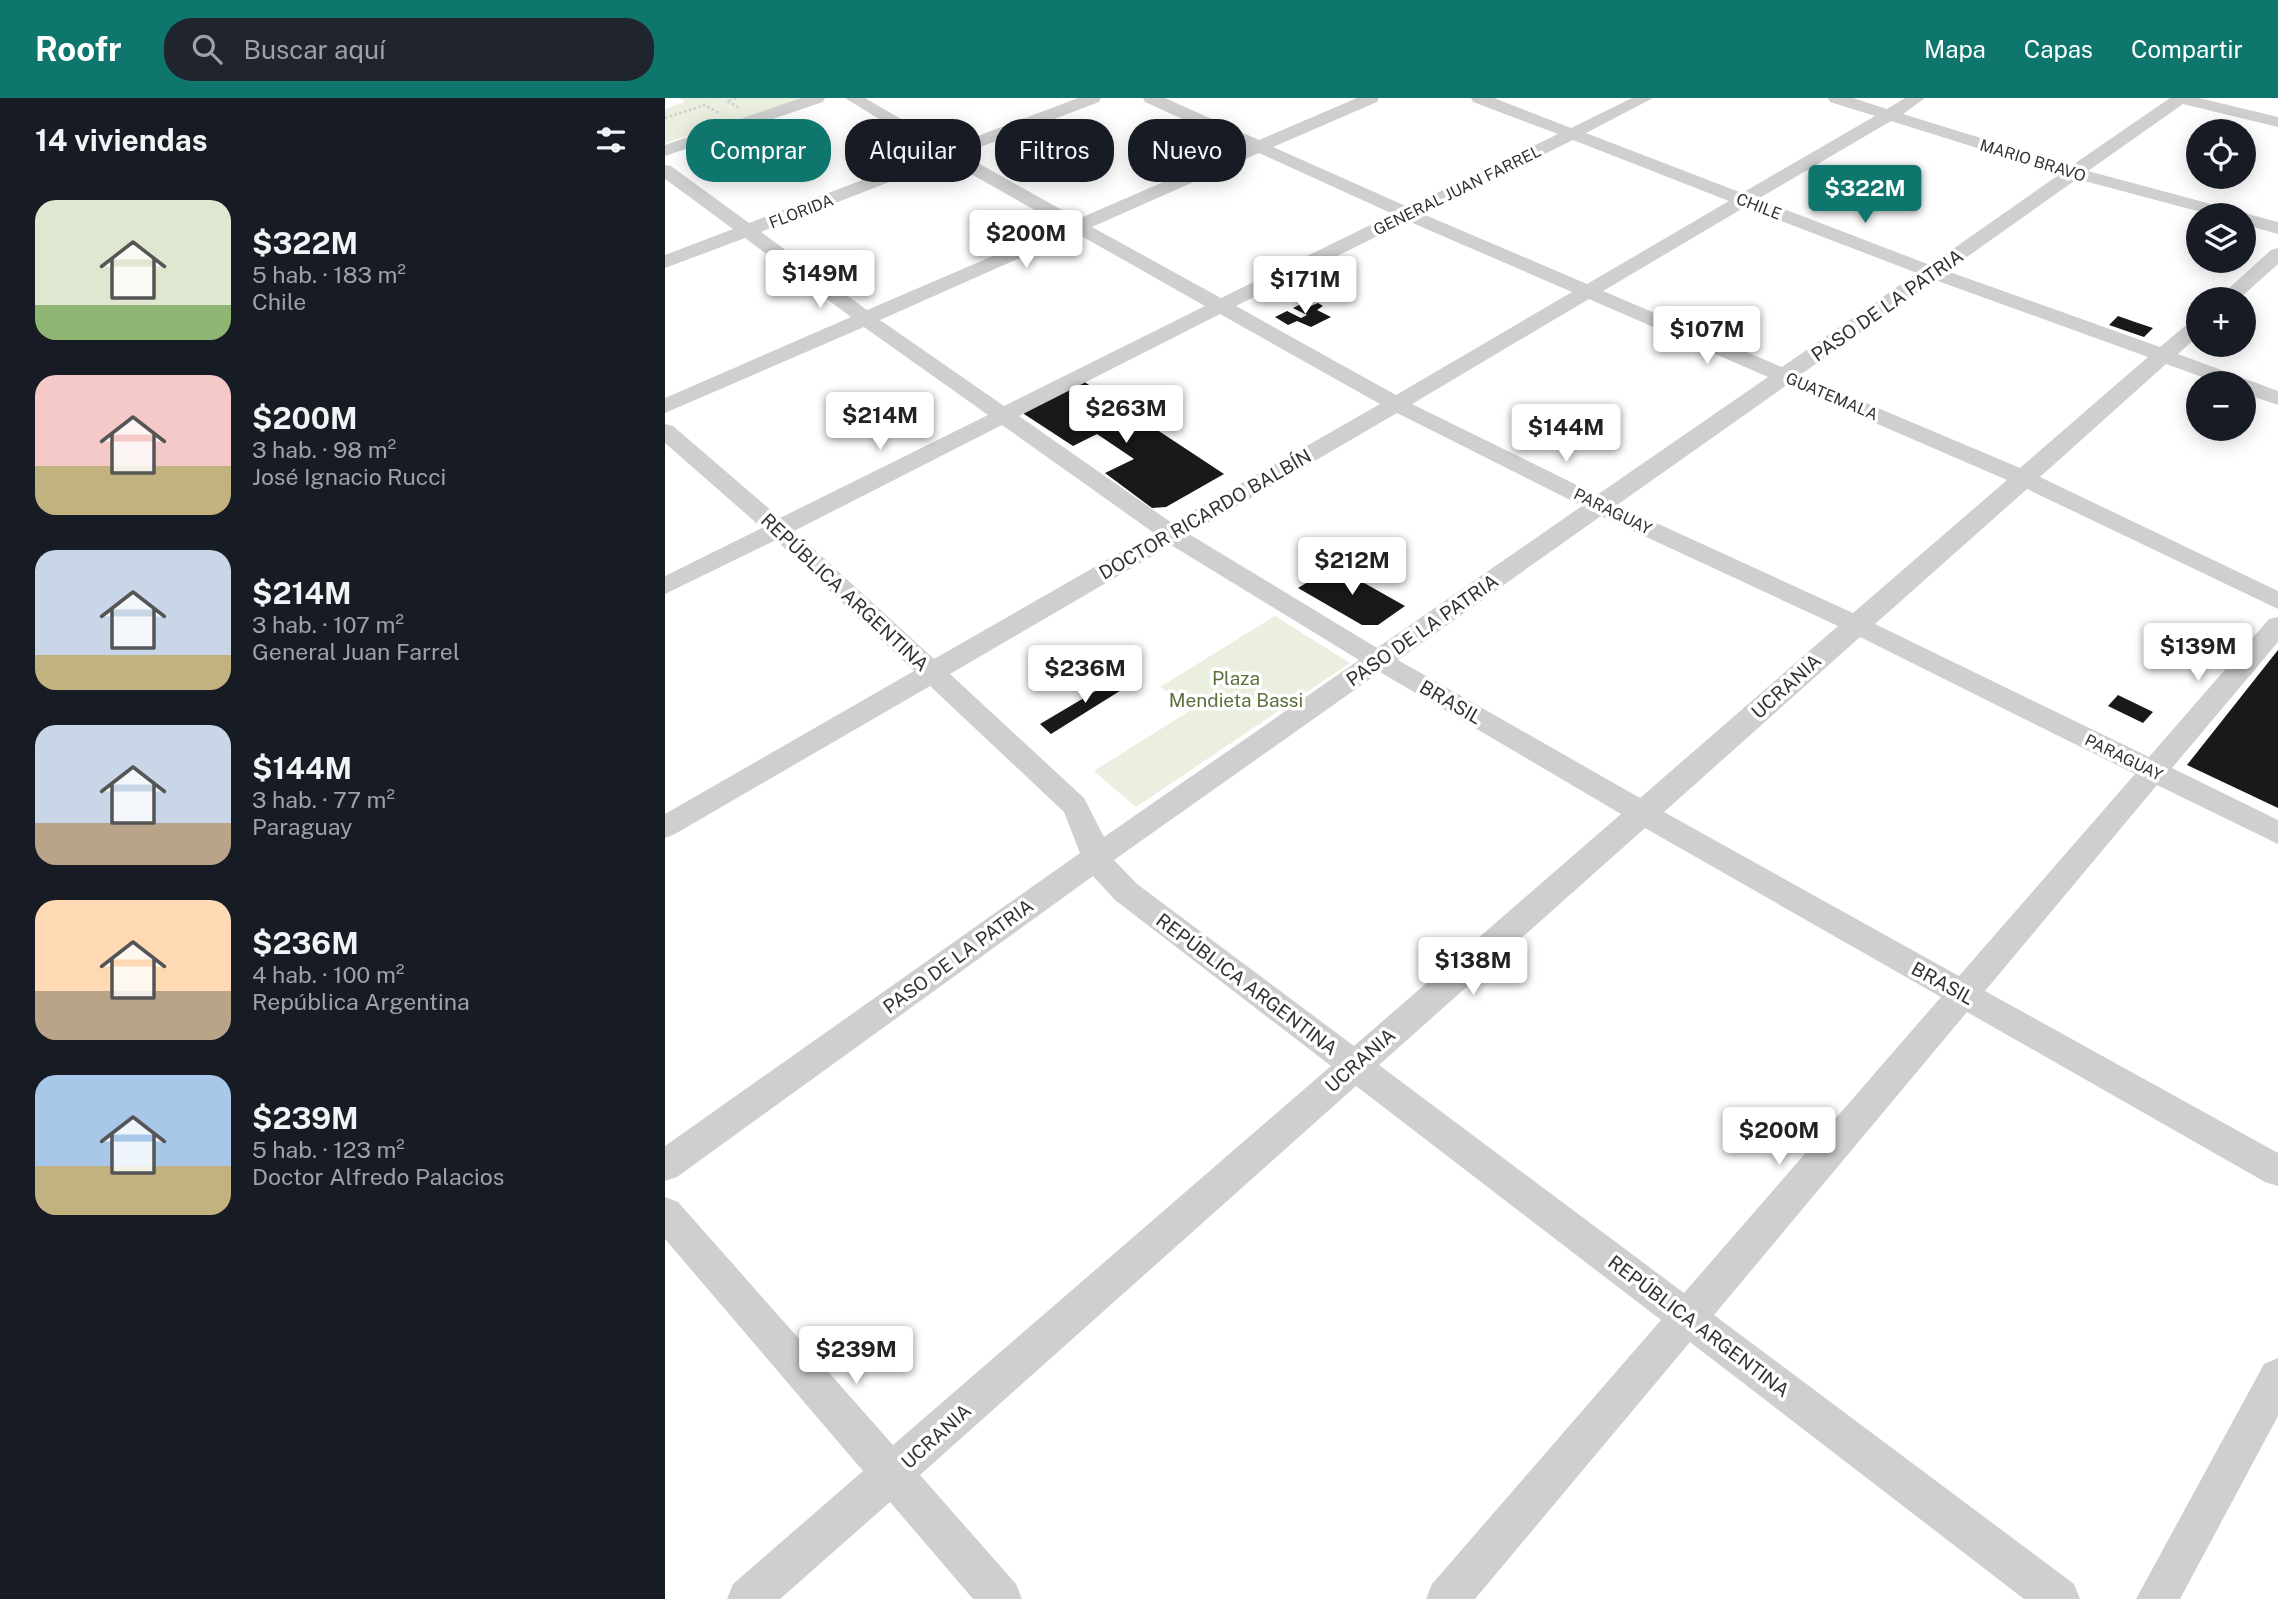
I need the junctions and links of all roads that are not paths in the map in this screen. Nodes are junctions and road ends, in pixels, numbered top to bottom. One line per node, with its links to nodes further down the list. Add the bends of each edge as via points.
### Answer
1 (817, 98): 17 (street)
2 (853, 98): 12 (street, PARAGUAY)
3 (1093, 98): 15 (street, FLORIDA)
4 (1150, 98): 16 (street, GUATEMALA)
5 (1371, 98): 16 (street)
6 (1479, 98): 14 (street, CHILE)
7 (1645, 98): 14 (street, GENERAL JUAN FARREL)
8 (1836, 98): 11 (street, MARIO BRAVO)
9 (1917, 98): 11 (street, DOCTOR RICARDO BALBÍN)
10 (2180, 98): 13 (street); 20 (street, PASO DE LA PATRIA)
11 (1889, 114): 20 (street, MARIO BRAVO); 22 (street, DOCTOR RICARDO BALBÍN)
12 (889, 119)
13 (2278, 122)
14 (1573, 134): 22 (street, CHILE); 24 (street, GENERAL JUAN FARREL)
15 (981, 141)
16 (1260, 146): 24 (street, GUATEMALA); 26 (street)
17 (665, 151)
18 (665, 170): 28 (street, BRASIL)
19 (981, 172): 26 (street, PARAGUAY)
20 (2074, 173): 23 (street, MARIO BRAVO); 31 (street, PASO DE LA PATRIA)
21 (875, 182): 28 (street, FLORIDA)
22 (1745, 201): 31 (street, CHILE); 33 (street, DOCTOR RICARDO BALBÍN)
23 (2187, 203)
24 (1407, 214): 33 (street, GUATEMALA); 34 (street, GENERAL JUAN FARREL)
25 (2256, 222): 27 (street)
26 (1077, 226): 34 (street, PARAGUAY); 35 (street)
27 (2278, 228)
28 (747, 231): 30 (street, FLORIDA); 35 (street, BRASIL)
29 (2278, 254): 32 (street)
30 (665, 262)
31 (1934, 273): 37 (street, CHILE); 39 (street, PASO DE LA PATRIA)
32 (2241, 287)
33 (1586, 292): 39 (street, GUATEMALA); 42 (street, DOCTOR RICARDO BALBÍN)
34 (1221, 306): 42 (street, PARAGUAY); 44 (street, GENERAL JUAN FARREL)
35 (866, 319): 43 (street); 44 (street, BRASIL)
36 (2186, 335): 37 (street, UCRANIA)
37 (2163, 355): 38 (street, CHILE); 46 (street, UCRANIA)
38 (2206, 371)
39 (1784, 376): 46 (street, GUATEMALA); 47 (street, PASO DE LA PATRIA)
40 (2256, 390): 41 (street, CHILE)
41 (2278, 398)
42 (1396, 404): 47 (street, PARAGUAY); 49 (street, DOCTOR RICARDO BALBÍN)
43 (665, 406)
44 (1001, 415): 48 (street, GENERAL JUAN FARREL); 49 (street, BRASIL)
45 (665, 431): 48 (street, REPÚBLICA ARGENTINA)
46 (2023, 478): 51 (street, GUATEMALA); 52 (street, UCRANIA)
47 (1600, 506): 52 (street, PARAGUAY); 54 (street, PASO DE LA PATRIA)
48 (778, 529): 50 (street, GENERAL JUAN FARREL); 55 (street, REPÚBLICA ARGENTINA)
49 (1171, 534): 54 (street, BRASIL); 55 (street, DOCTOR RICARDO BALBÍN)
50 (665, 586)
51 (2278, 601)
52 (1855, 624): 56 (street, PARAGUAY); 57 (street, UCRANIA)
53 (2278, 625): 56 (street)
54 (1380, 661): 57 (street, BRASIL); 60 (street, PASO DE LA PATRIA)
55 (932, 673): 58 (street, DOCTOR RICARDO BALBÍN); 60 (street, REPÚBLICA ARGENTINA, via 1074,805)
56 (2154, 772): 59 (street, PARAGUAY); 61 (street)
57 (1644, 814): 61 (street, BRASIL); 62 (street, UCRANIA)
58 (665, 827)
59 (2278, 832)
60 (1097, 857): 62 (street, REPÚBLICA ARGENTINA, via 1126,892); 63 (street, PASO DE LA PATRIA)
61 (1964, 995): 64 (street, BRASIL); 66 (street)
62 (1354, 1065): 66 (street, REPÚBLICA ARGENTINA); 68 (street, UCRANIA)
63 (665, 1166)
64 (2278, 1171)
65 (665, 1213): 68 (street)
66 (1688, 1318): 71 (street); 72 (street, REPÚBLICA ARGENTINA)
67 (2278, 1377): 73 (street)
68 (893, 1474): 69 (street, UCRANIA); 70 (street)
69 (748, 1599)
70 (1001, 1599)
71 (1447, 1599)
72 (2059, 1599)
73 (2157, 1599)

